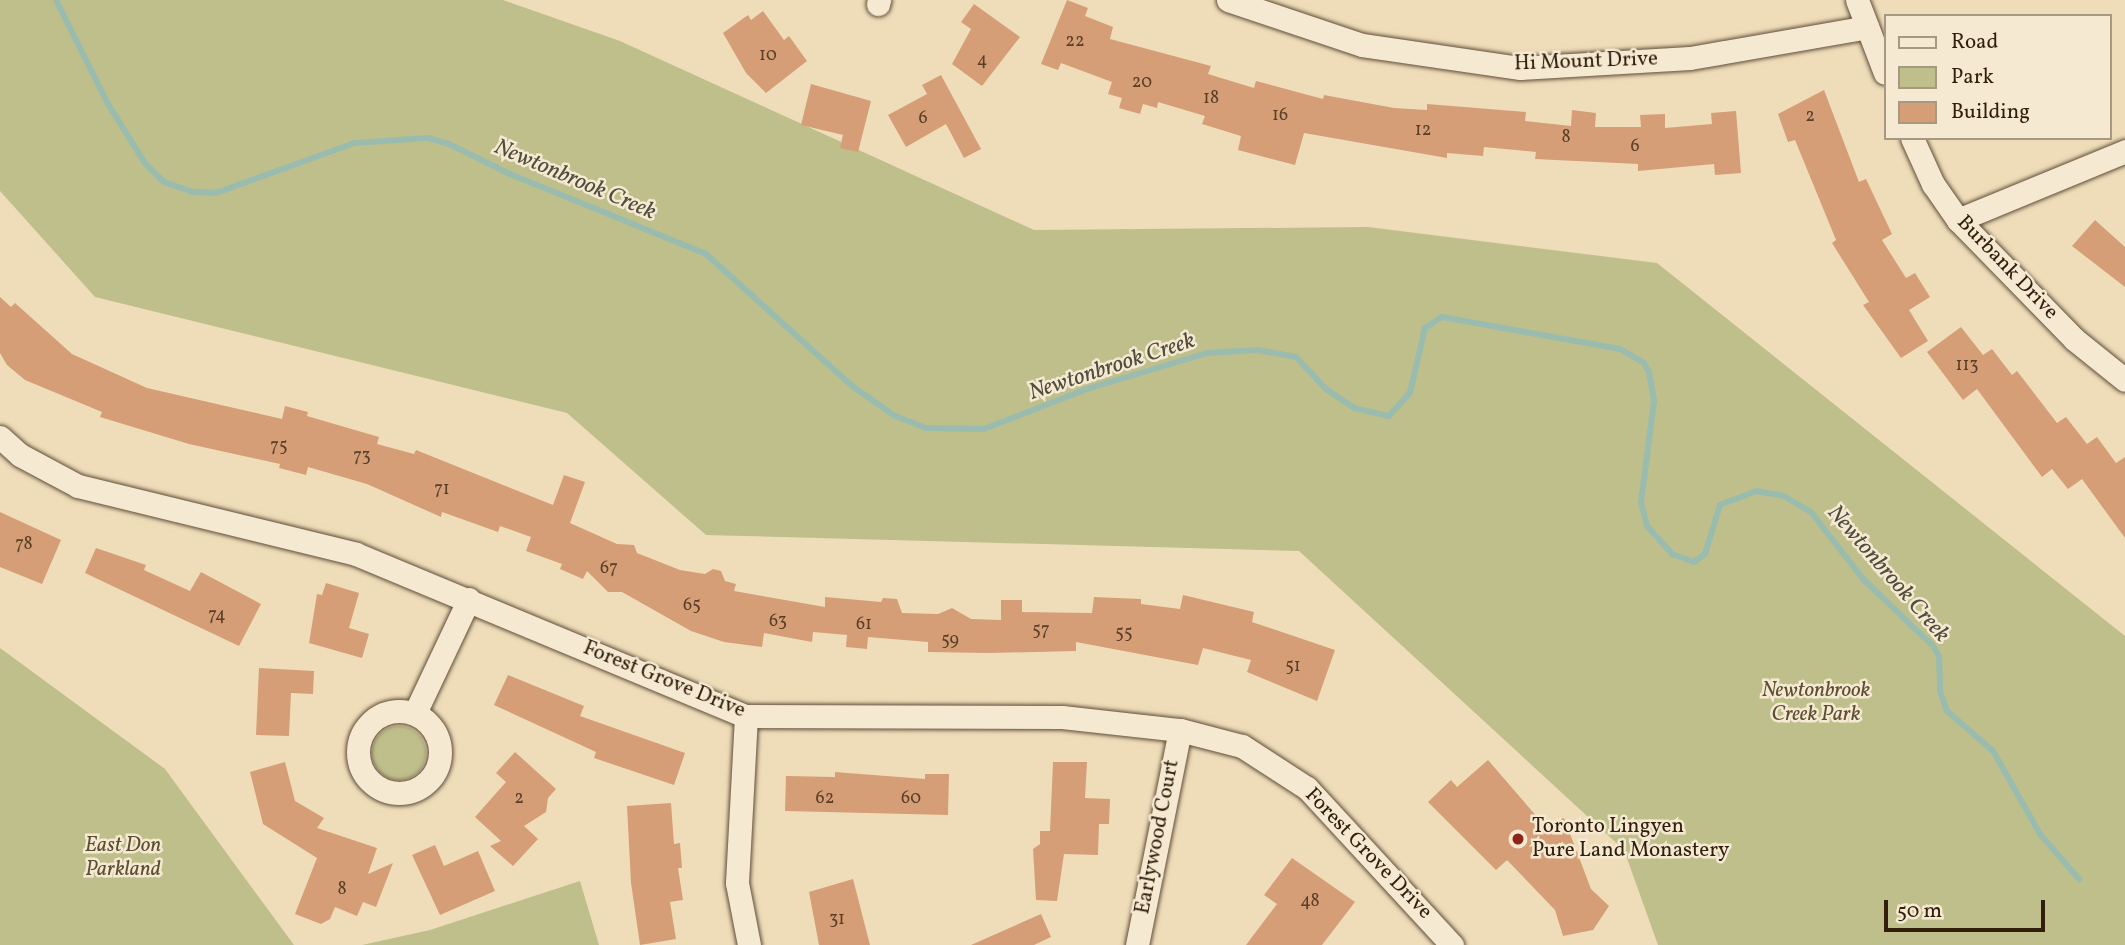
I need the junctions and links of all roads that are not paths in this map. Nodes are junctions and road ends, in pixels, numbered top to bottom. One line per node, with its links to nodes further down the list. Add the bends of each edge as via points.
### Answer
1 (1228, 0): 3 (street, Hi Mount Drive, via 1362,45 1520,68 1690,58)
2 (1857, 0): 3 (street)
3 (1867, 27): 4 (street)
4 (1884, 70)
5 (1913, 140): 7 (street, Burbank Drive, via 1933,184)
6 (2125, 151): 7 (street)
7 (1958, 220): 8 (street, Burbank Drive, via 2074,338)
8 (2125, 380)
9 (0, 437): 10 (street, Forest Grove Drive, via 20,455 78,486 356,554)
10 (469, 598): 11 (street); 12 (street, Forest Grove Drive)
11 (415, 713)
12 (746, 716): 13 (street, Forest Grove Drive, via 1062,718); 14 (street, via 737,883)
13 (1180, 730): 15 (street, Earlywood Court); 16 (street, Forest Grove Drive, via 1242,746 1307,788)
14 (749, 945)
15 (1137, 945)
16 (1452, 945)

